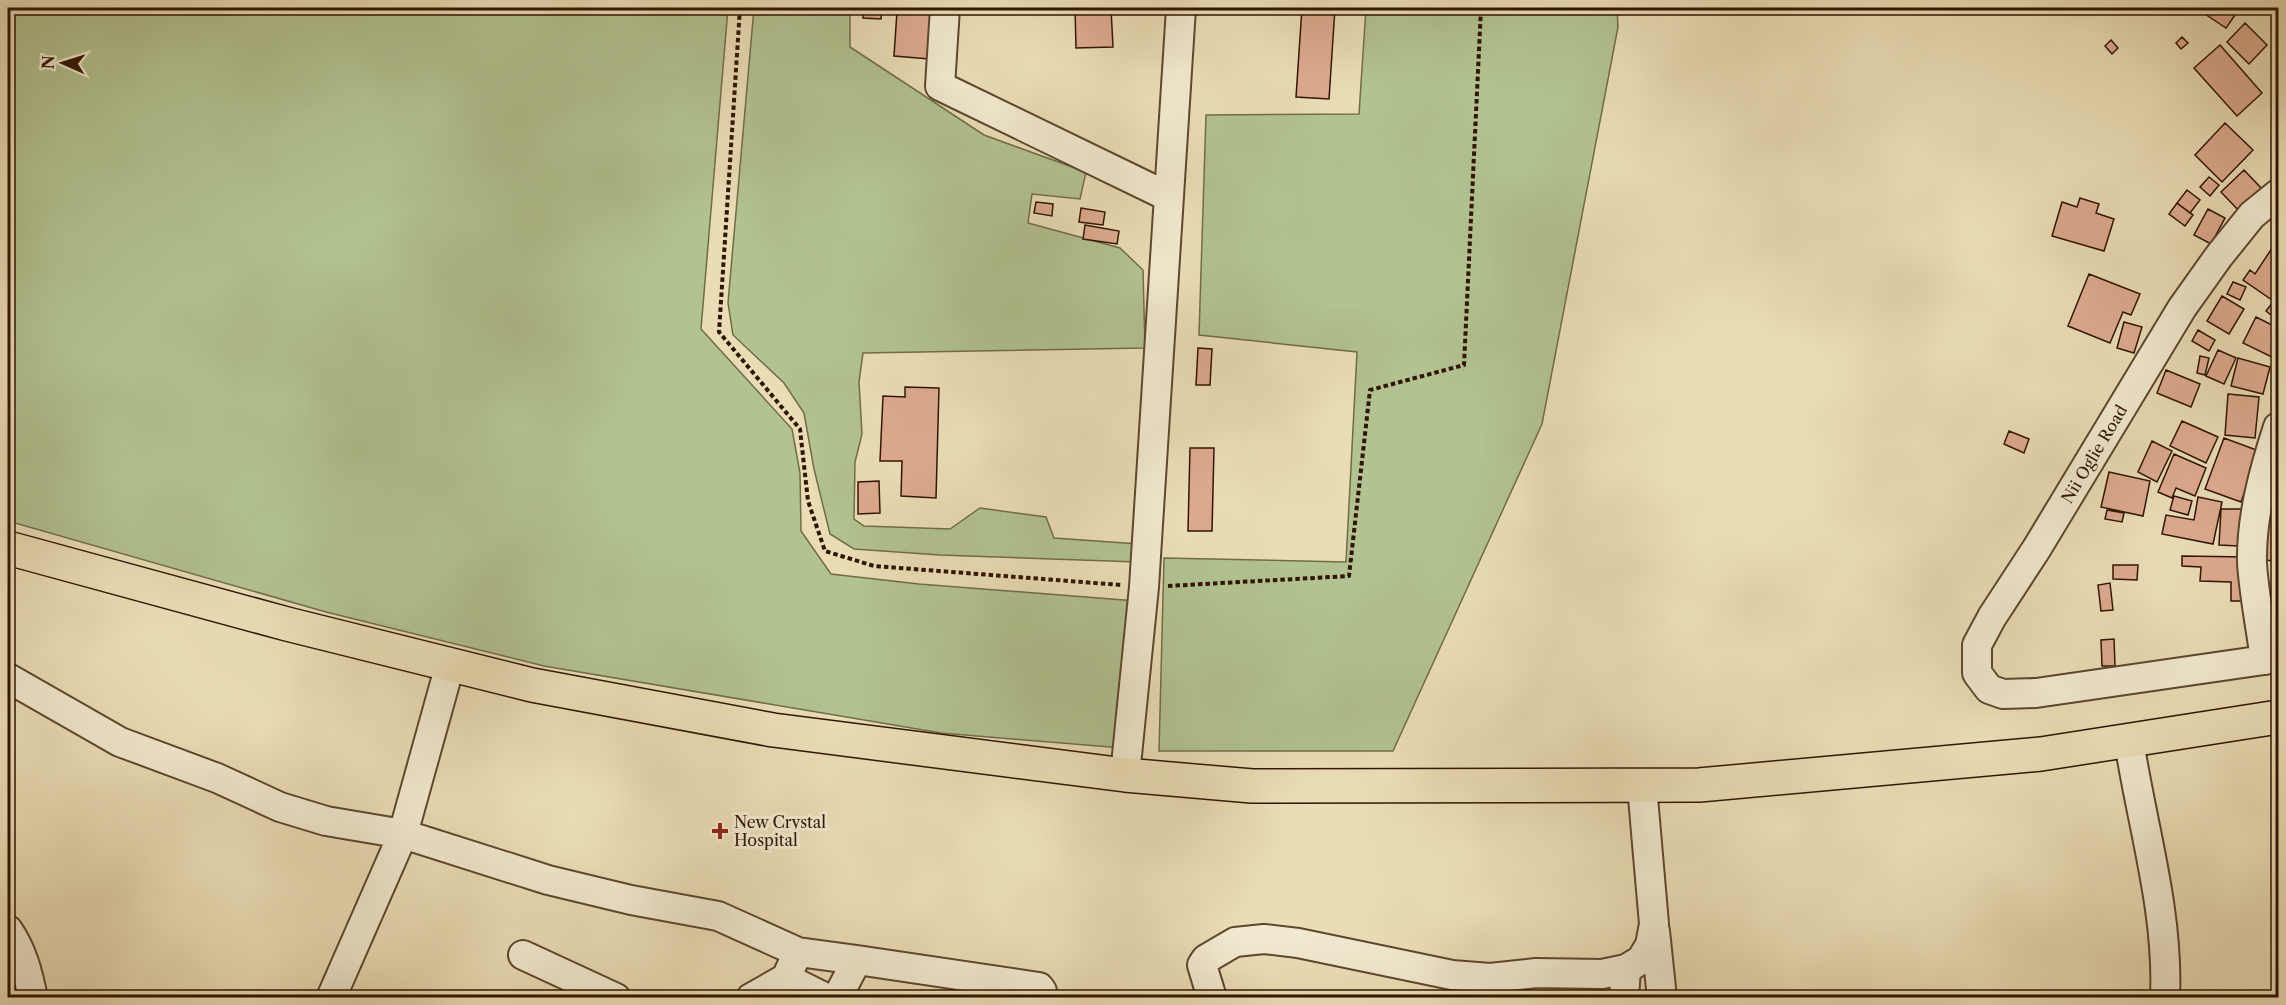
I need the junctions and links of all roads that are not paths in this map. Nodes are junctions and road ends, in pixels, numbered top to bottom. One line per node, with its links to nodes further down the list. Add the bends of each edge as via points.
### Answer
1 (945, 8): 4 (street, via 940,86)
2 (1181, 8): 4 (street)
3 (2278, 194): 7 (street, Nii Oglie Road, via 2252,215 2182,308 1992,617 1977,645 1977,673 1989,689 2003,694 2036,693)
4 (1169, 197): 12 (street, via 1144,587)
5 (2278, 427): 7 (street, via 2265,465 2252,563)
6 (8, 548): 8 (highway)
7 (2272, 659)
8 (450, 665): 12 (highway, via 532,685 773,730); 14 (street)
9 (8, 678): 14 (street, via 120,742 217,778 280,807 326,821)
10 (2278, 717): 11 (highway)
11 (2129, 741): 13 (highway, via 2029,756 1699,785); 32 (street, via 2157,883)
12 (1125, 775): 13 (highway, via 1252,786)
13 (1641, 786): 15 (street)
14 (403, 834): 17 (street, via 548,880 718,916); 23 (street)
15 (1654, 924): 20 (street, via 1650,945 1641,960); 31 (street)
16 (8, 930): 22 (street, via 27,972)
17 (798, 952): 19 (street); 21 (street)
18 (523, 955): 24 (street)
19 (857, 960): 27 (street); 28 (street, via 1039,987)
20 (1626, 969): 29 (street, via 1602,974 1536,973 1490,978 1452,975 1264,939 1235,942 1206,959 1202,965); 30 (street)
21 (786, 978): 25 (street); 26 (street)
22 (33, 998)
23 (331, 998)
24 (616, 998)
25 (751, 998)
26 (826, 998)
27 (837, 998)
28 (1041, 998)
29 (1212, 998)
30 (1624, 998)
31 (1662, 998)
32 (2165, 998)

